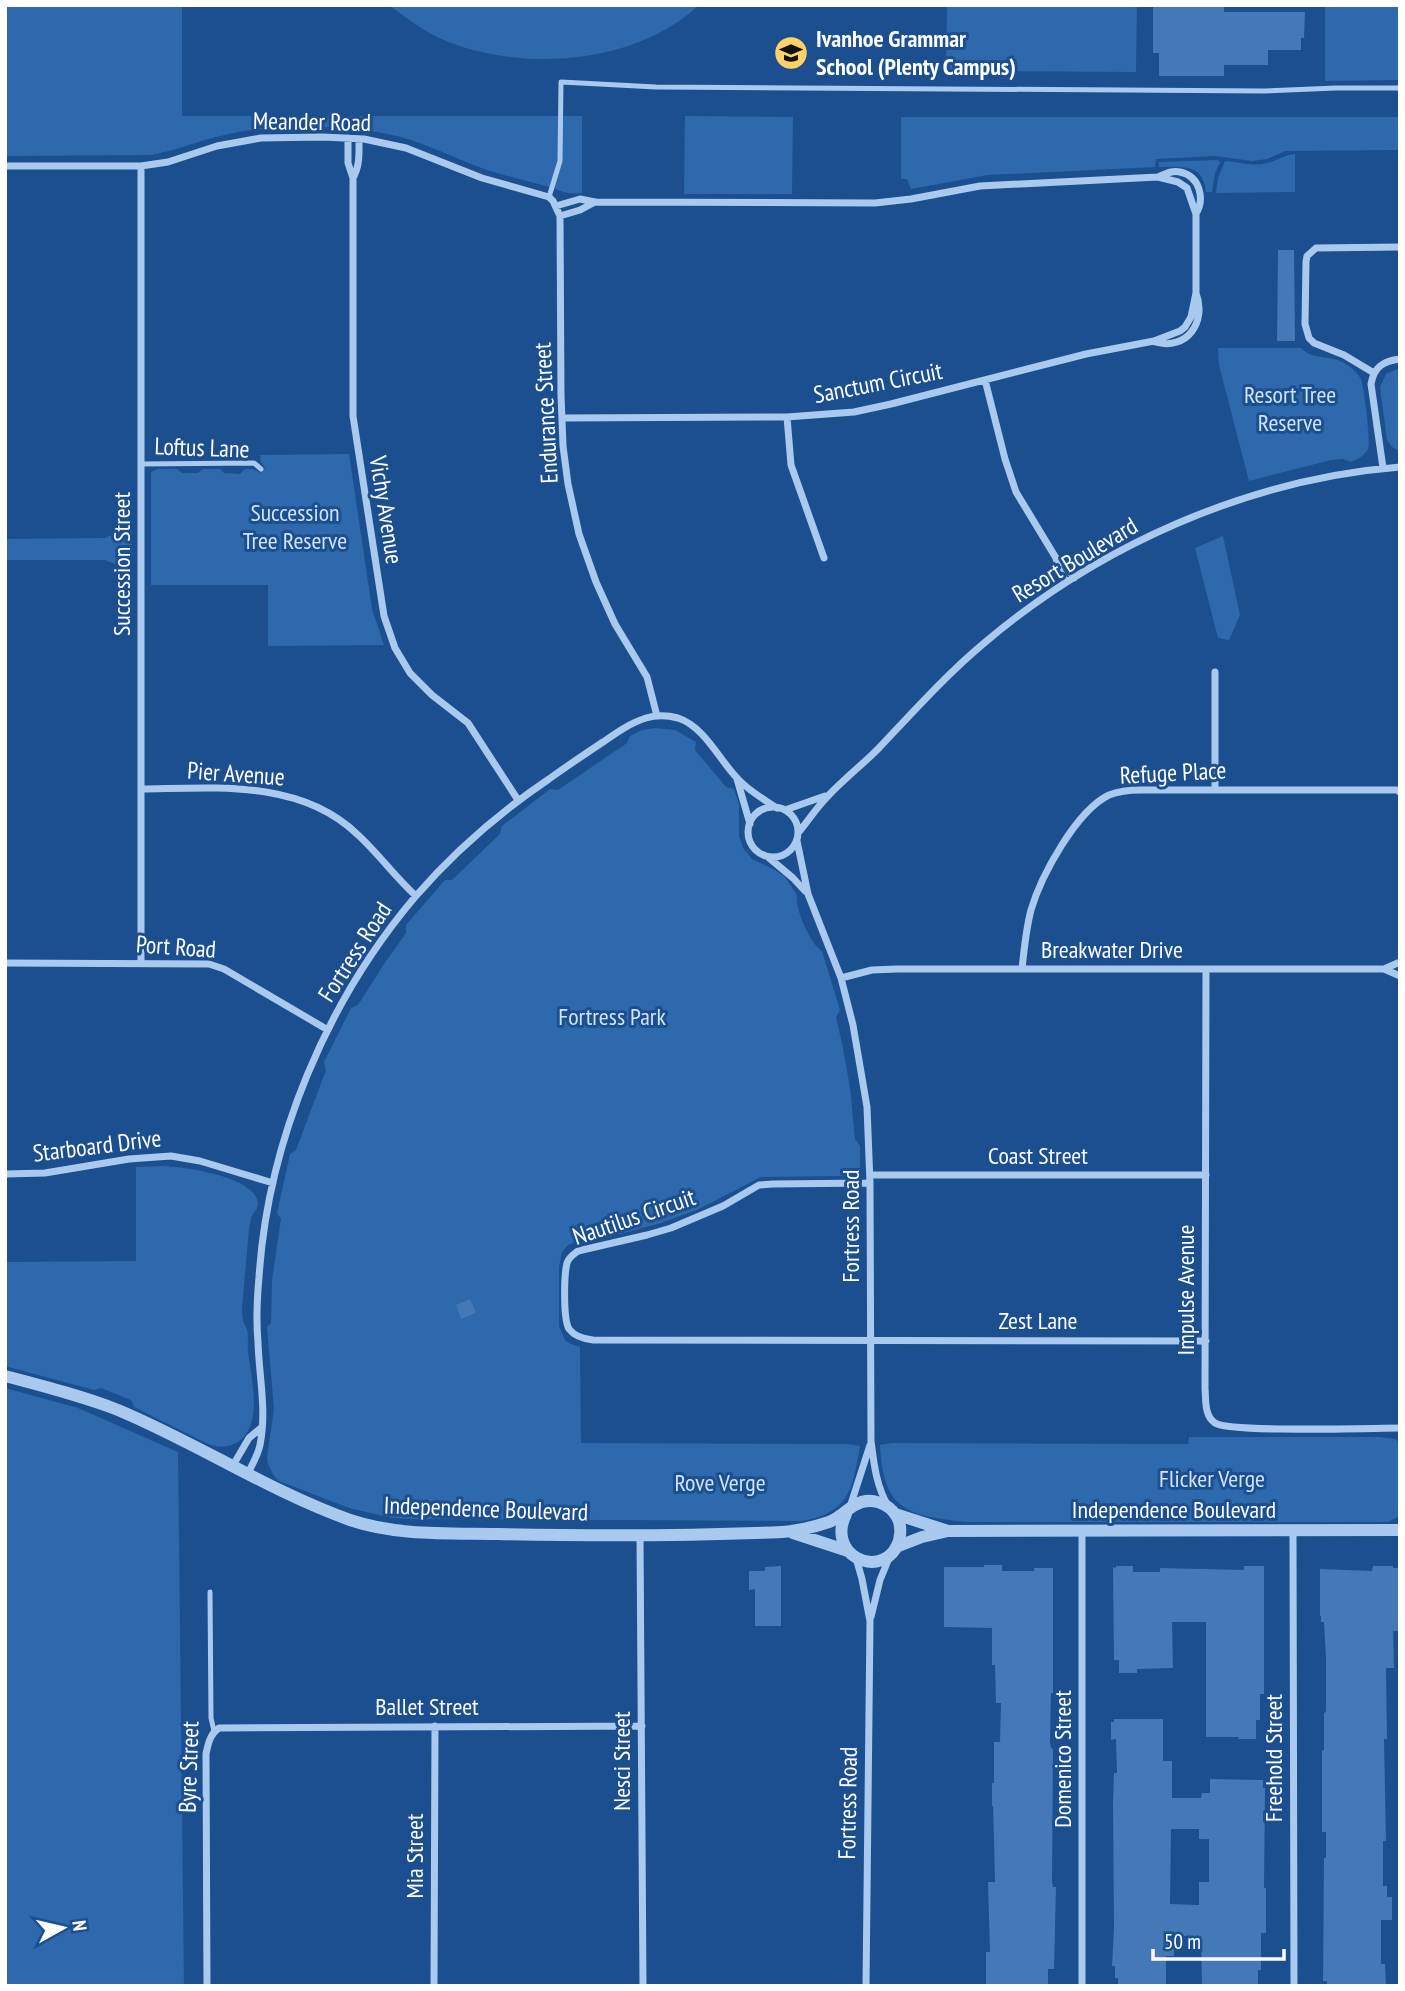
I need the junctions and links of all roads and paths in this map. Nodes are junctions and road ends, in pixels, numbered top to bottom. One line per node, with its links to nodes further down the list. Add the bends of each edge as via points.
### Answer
1 (1400, 88): 7 (lane, via 656,87 561,82 560,161)
2 (348, 138): 3 (street, Meander Road); 5 (street, Meander Road, via 253,139); 6 (street, Vichy Avenue)
3 (359, 139): 6 (street, Vichy Avenue, via 359,163); 7 (street, Meander Road, via 406,148 482,178)
4 (5, 166): 5 (street, Meander Road)
5 (141, 166): 17 (street, Succession Street)
6 (353, 178): 30 (street, Vichy Avenue, via 353,416 384,616 410,673 468,723)
7 (549, 197): 9 (street)
8 (595, 202): 9 (street, Sanctum Circuit, via 580,199); 10 (street, Sanctum Circuit); 14 (street, Sanctum Circuit, via 875,203 980,186 1158,177 1173,172 1193,179 1201,199 1196,214 1199,316 1189,335 1170,344 1154,341 1098,351)
9 (556, 205): 10 (street)
10 (560, 216): 16 (street, Endurance Street)
11 (1400, 247): 13 (street, via 1316,248 1307,256 1305,324 1310,338)
12 (1400, 359): 13 (street, via 1386,361)
13 (1374, 373): 19 (street, via 1372,392)
14 (985, 380): 15 (street, Sanctum Circuit, via 863,410); 22 (street, via 1010,477 1058,568)
15 (787, 417): 16 (street, Sanctum Circuit); 21 (street, via 791,465)
16 (562, 418): 24 (street, Endurance Street, via 568,484 587,558 615,624 647,677)
17 (141, 464): 20 (lane, Loftus Lane, via 254,463); 26 (street, Succession Street)
18 (1400, 467): 19 (street, Resort Boulevard)
19 (1383, 468): 22 (street, Resort Boulevard, via 1302,482 1223,506 1167,528)
20 (261, 469)
21 (824, 558)
22 (1070, 580): 29 (street, Resort Boulevard, via 962,663)
23 (1215, 672): 27 (street)
24 (657, 716): 25 (street, via 688,723); 30 (street, Fortress Road, via 622,729)
25 (737, 778): 31 (street); 32 (street)
26 (142, 789): 36 (street, Pier Avenue, via 263,791 300,799 356,833); 39 (street, Succession Street)
27 (1215, 790): 28 (street, Refuge Place); 40 (street, Refuge Place, via 1130,790 1091,808 1067,838 1038,890)
28 (1399, 790)
29 (829, 794): 31 (street, Resort Boulevard); 33 (street, Resort Boulevard)
30 (518, 800): 36 (street, Fortress Road)
31 (781, 809): 32 (street, via 764,809); 33 (street, via 795,819)
32 (750, 824): 34 (street, via 751,844)
33 (798, 837): 34 (street, via 782,856); 35 (street, Fortress Road)
34 (768, 857): 35 (street, Fortress Road)
35 (808, 894): 44 (street, Fortress Road)
36 (416, 897): 45 (street, Fortress Road, via 370,958)
37 (1400, 962): 41 (street, Breakwater Drive)
38 (5, 963): 39 (street, Port Road)
39 (141, 963): 45 (street, Port Road, via 217,966)
40 (1022, 969): 42 (street, Breakwater Drive); 44 (street, Breakwater Drive, via 882,969)
41 (1384, 969): 42 (street, Breakwater Drive); 43 (street, Breakwater Drive)
42 (1206, 970): 47 (street, Impulse Avenue)
43 (1400, 976)
44 (841, 978): 48 (street, Fortress Road, via 862,1066)
45 (328, 1030): 49 (street, Fortress Road, via 300,1094)
46 (5, 1174): 49 (street, Starboard Drive, via 171,1156)
47 (1206, 1175): 48 (street, Coast Street); 51 (street, Impulse Avenue)
48 (870, 1179): 50 (street, Fortress Road); 50 (street, Nautilus Circuit, via 759,1185 671,1228 578,1251 567,1264 566,1316 574,1334 593,1340)
49 (274, 1183): 53 (street, Fortress Road, via 257,1302 264,1398)
50 (871, 1340): 51 (street, Zest Lane); 55 (street, Fortress Road)
51 (1206, 1340): 54 (street, Impulse Avenue, via 1206,1406 1218,1425)
52 (5, 1376): 56 (street, Independence Boulevard, via 119,1411)
53 (261, 1428): 56 (street, via 249,1438); 57 (street, Fortress Road)
54 (1400, 1428)
55 (871, 1441): 58 (street, Fortress Road, via 880,1492); 59 (street, Fortress Road)
56 (232, 1467): 57 (street, Independence Boulevard)
57 (247, 1475): 65 (street, Independence Boulevard, via 350,1520 405,1532)
58 (892, 1510): 59 (street, via 873,1501 856,1504); 63 (street, Independence Boulevard); 66 (street, via 901,1530)
59 (848, 1512): 62 (street, Independence Boulevard, via 810,1528); 67 (street, via 840,1532)
60 (1293, 1530): 61 (street, Independence Boulevard); 64 (street, Independence Boulevard); 78 (street, Freehold Street)
61 (1400, 1530)
62 (785, 1531): 65 (street, Independence Boulevard); 67 (street, Independence Boulevard)
63 (948, 1531): 64 (street, Independence Boulevard); 66 (street, Independence Boulevard)
64 (1082, 1531): 77 (street, Domenico Street)
65 (640, 1536): 71 (street, Nesci Street)
66 (893, 1551): 67 (street, via 873,1562); 69 (street, Fortress Road)
67 (852, 1554): 69 (street, Fortress Road, via 862,1577)
68 (210, 1592): 72 (lane, Byre Street)
69 (870, 1620): 76 (street, Fortress Road)
70 (435, 1726): 71 (street, Ballet Street); 72 (street, Ballet Street, via 233,1726); 74 (street, Mia Street)
71 (642, 1726): 75 (street, Nesci Street)
72 (214, 1731): 73 (street, Byre Street, via 206,1754)
73 (207, 1986)
74 (435, 1986)
75 (643, 1986)
76 (866, 1986)
77 (1082, 1986)
78 (1294, 1986)

